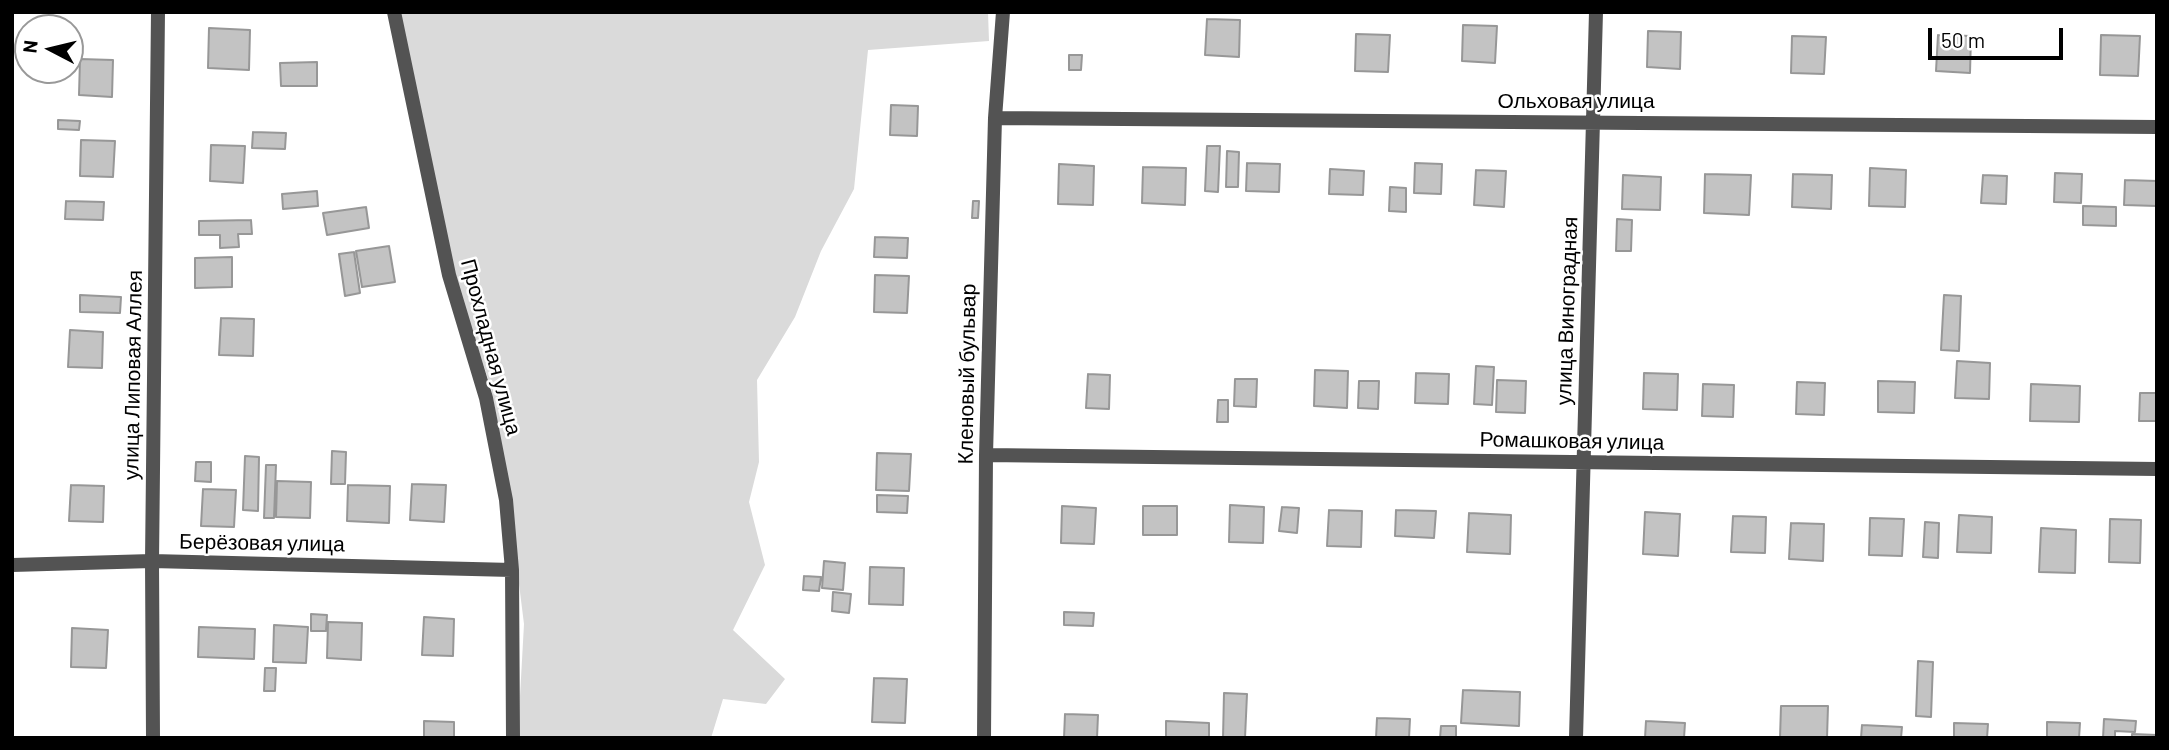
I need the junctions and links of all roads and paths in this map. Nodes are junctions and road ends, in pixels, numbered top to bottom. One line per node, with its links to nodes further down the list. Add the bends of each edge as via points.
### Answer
1 (158, 12): 11 (street, улица Липовая Аллея)
2 (394, 12): 13 (street, Прохладная улица, via 449,275 486,398 506,500)
3 (1003, 12): 5 (street, Кленовый бульвар)
4 (1596, 12): 6 (street, улица Виноградная)
5 (995, 118): 6 (street, Ольховая улица); 8 (street, Кленовый бульвар)
6 (1593, 123): 7 (street, Ольховая улица); 9 (street, улица Виноградная)
7 (2157, 127)
8 (986, 455): 9 (street, Ромашковая улица); 16 (street, Кленовый бульвар)
9 (1584, 462): 10 (street, Ромашковая улица); 17 (street, улица Виноградная)
10 (2157, 469)
11 (152, 561): 12 (street, Берёзовая улица); 13 (street, Берёзовая улица); 14 (street, улица Липовая Аллея)
12 (12, 565)
13 (512, 570): 15 (street, Прохладная улица)
14 (153, 738)
15 (513, 738)
16 (984, 738)
17 (1576, 738)

